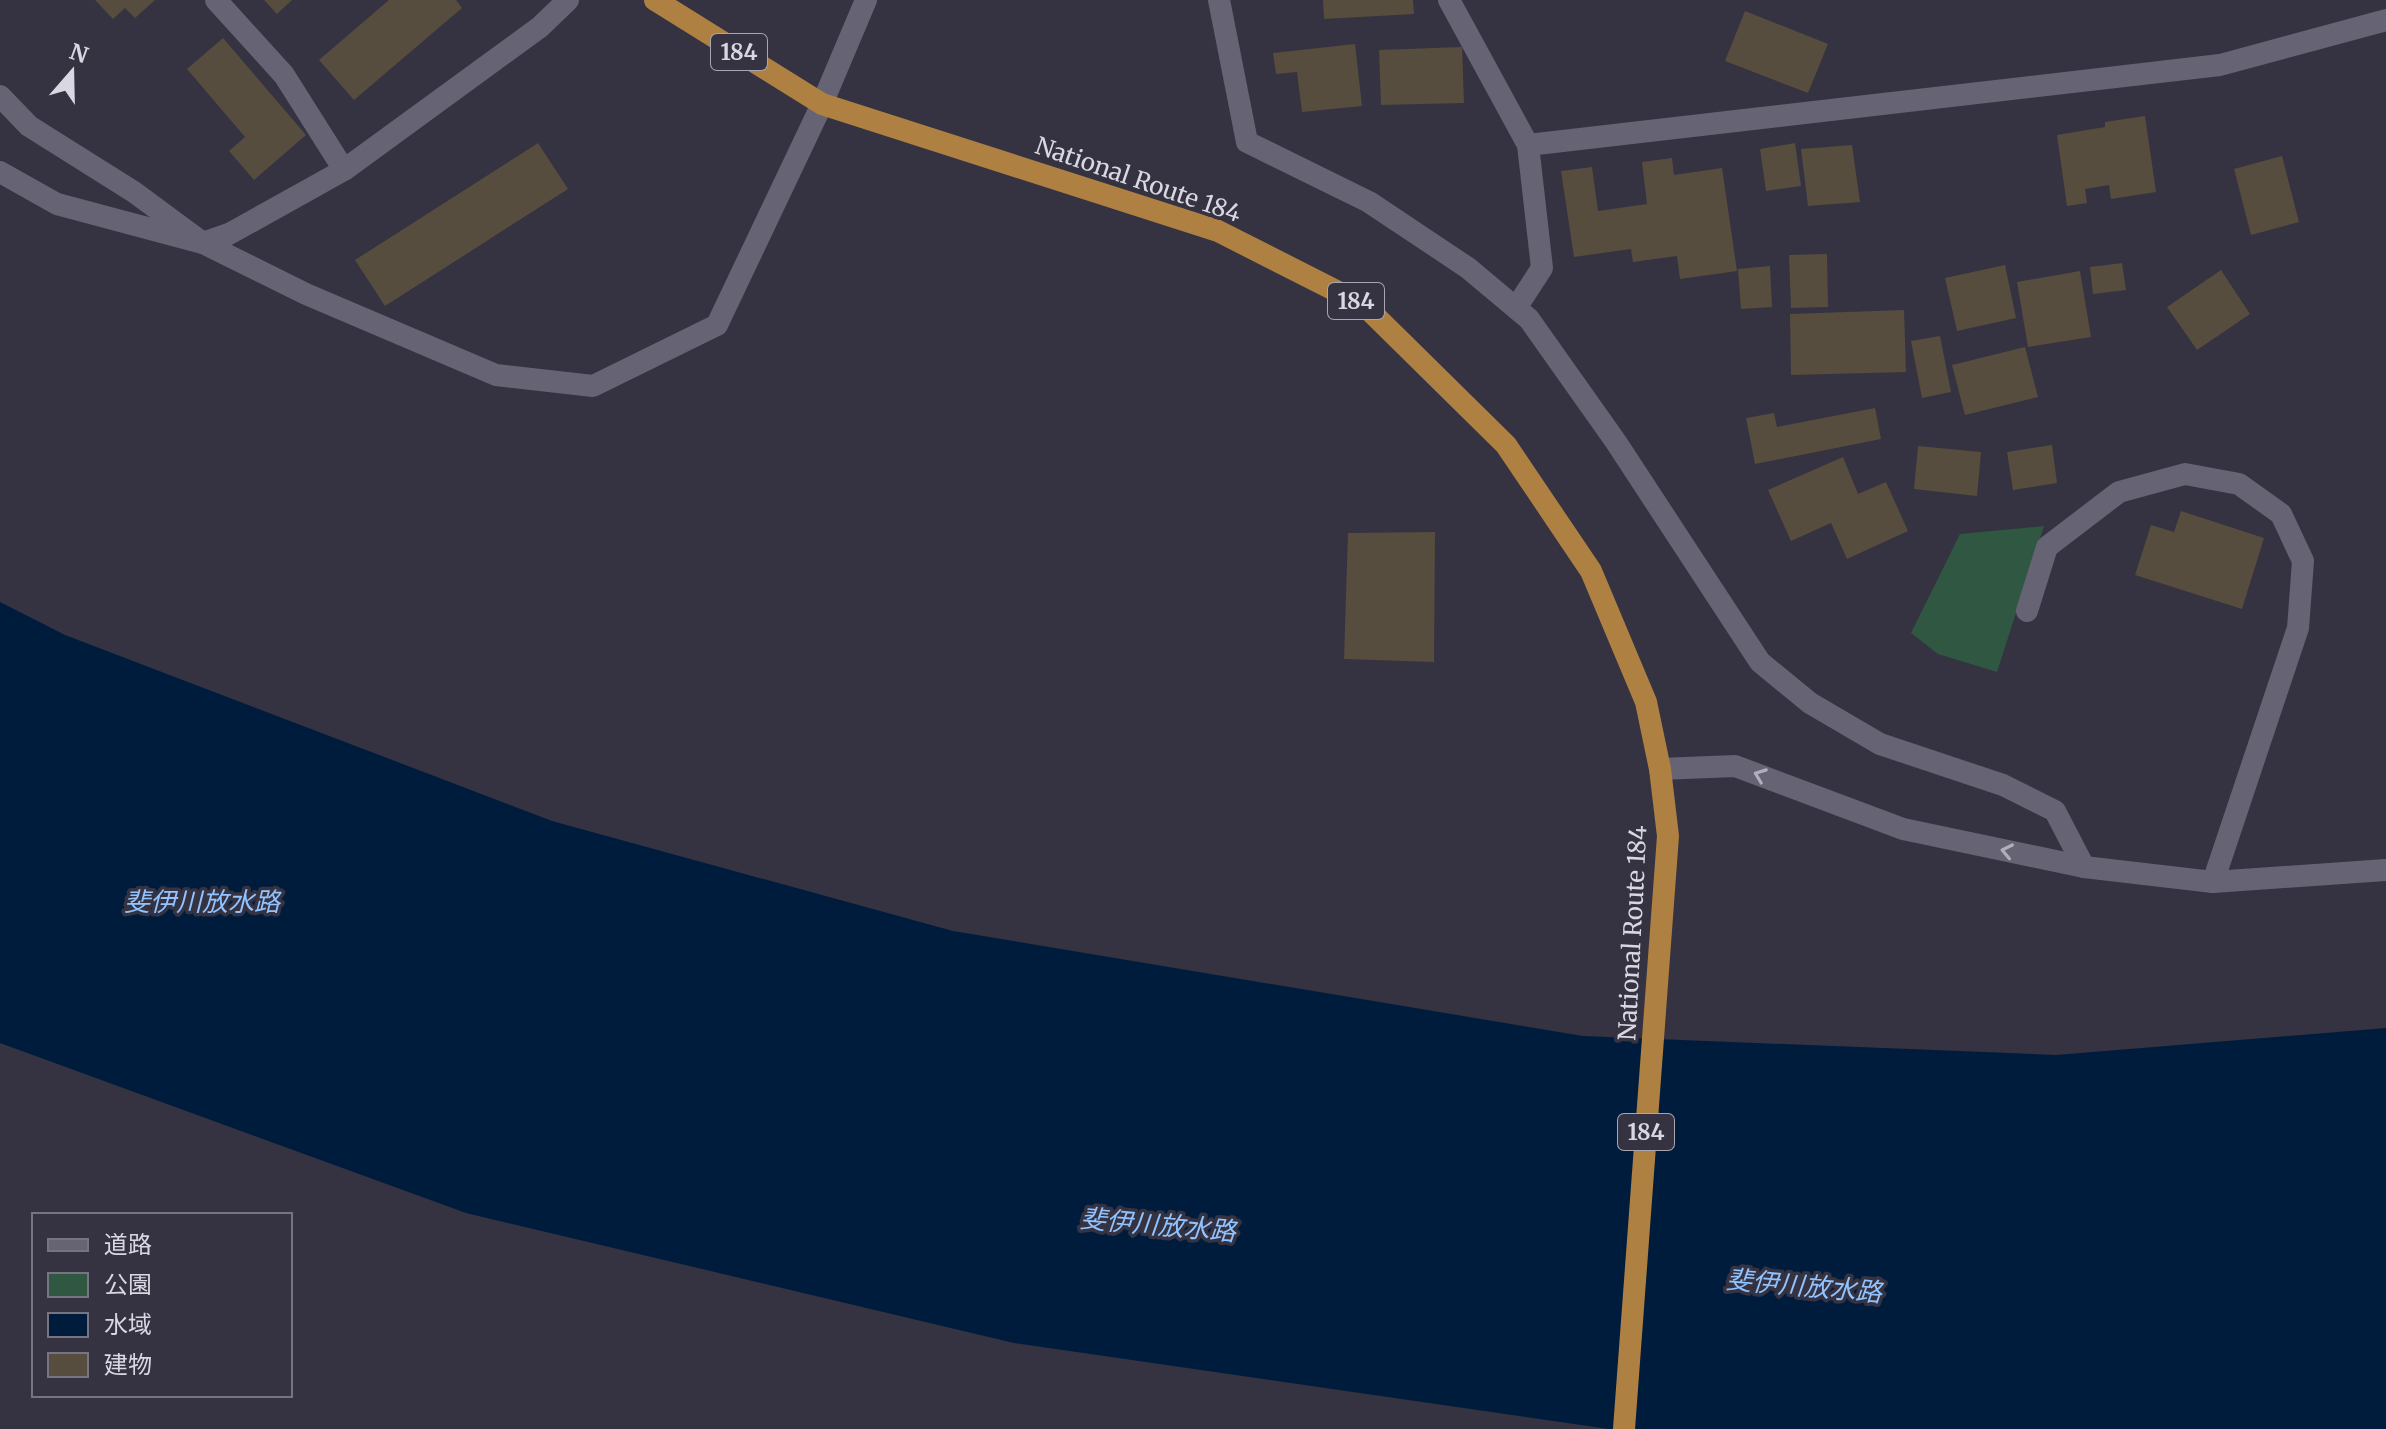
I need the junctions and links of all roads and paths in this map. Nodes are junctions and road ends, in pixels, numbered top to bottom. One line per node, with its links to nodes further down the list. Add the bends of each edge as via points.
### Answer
1 (216, 0): 11 (street, via 284,75)
2 (568, 0): 11 (street, via 540,27)
3 (655, 0): 9 (highway, National Route 184 / 184)
4 (866, 0): 9 (street)
5 (1219, 0): 14 (street, via 1247,142 1369,202 1468,268)
6 (1449, 0): 10 (street)
7 (2386, 20): 10 (street, via 2220,65)
8 (0, 96): 13 (street, via 29,126)
9 (822, 104): 13 (street, via 717,325 593,386 496,375 306,294); 16 (highway, National Route 184 / 184, via 1218,231 1364,305 1506,445 1591,571 1646,702)
10 (1528, 145): 14 (street, via 1542,268)
11 (344, 170): 13 (street)
12 (0, 172): 13 (street, via 57,204)
13 (203, 243)
14 (1516, 308): 17 (street, via 1616,442 1760,662 1810,703 1880,744 2003,785 2055,811)
15 (2027, 611): 19 (street, via 2047,547 2119,492 2185,474 2239,484 2281,514 2303,561 2298,628)
16 (1660, 769): 17 (street, one-way to 16, via 1903,829 1735,766); 20 (highway, National Route 184 / 184, via 1668,836)
17 (2084, 867): 19 (street)
18 (2386, 870): 19 (street)
19 (2213, 882)
20 (1624, 1429)

